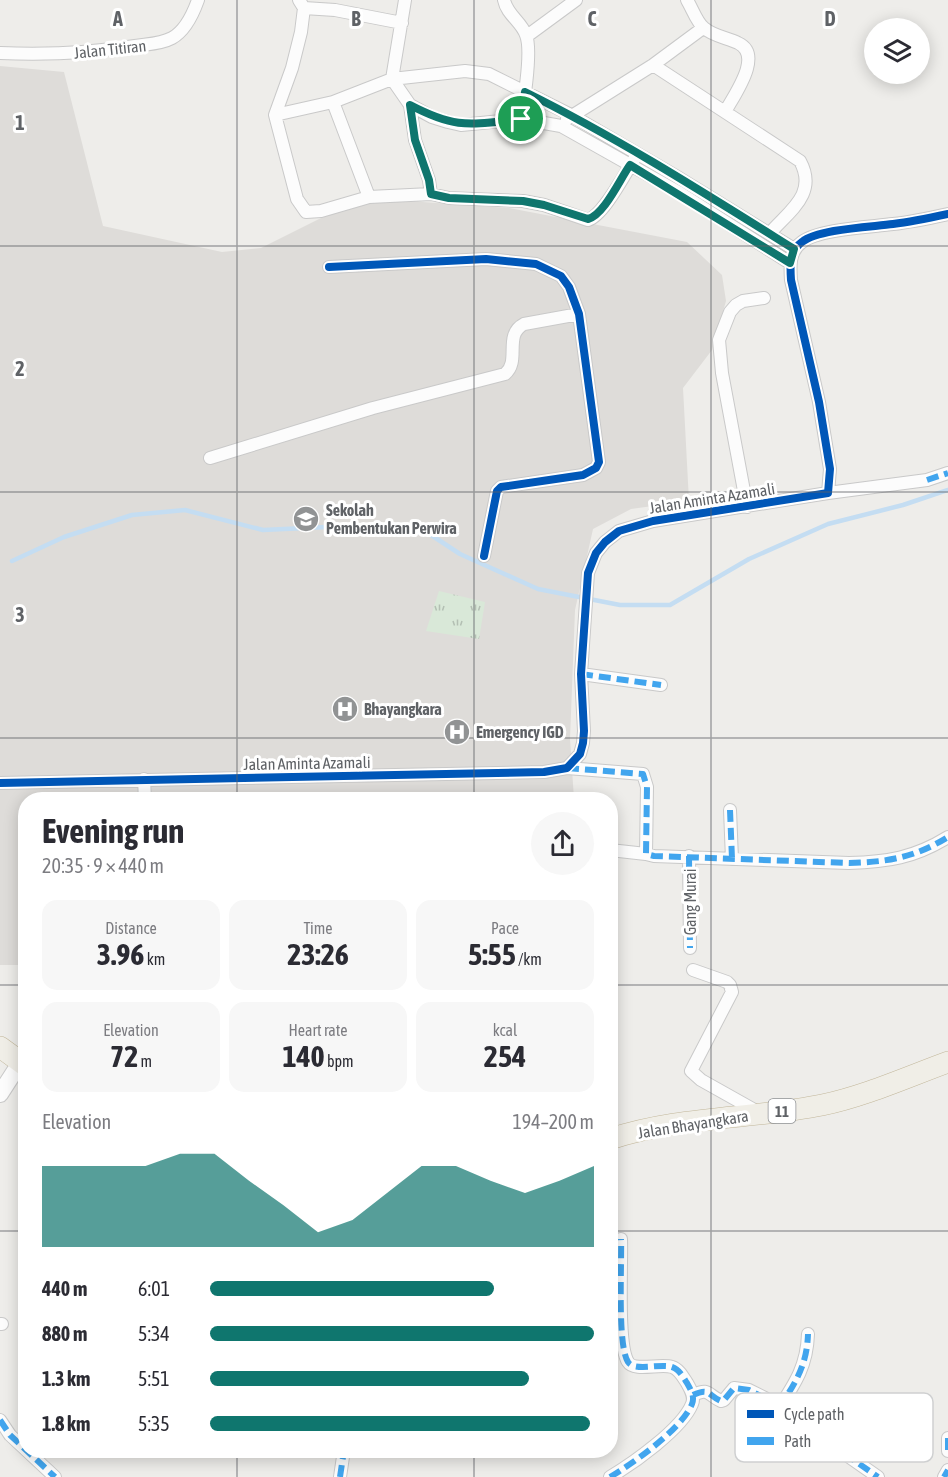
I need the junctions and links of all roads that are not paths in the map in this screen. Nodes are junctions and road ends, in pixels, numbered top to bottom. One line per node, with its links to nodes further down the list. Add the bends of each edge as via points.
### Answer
1 (198, 0): 10 (street, Jalan Titiran, via 194,12 174,37 158,42 118,50 49,55)
2 (405, 0): 7 (street)
3 (504, 0): 9 (street, via 507,12)
4 (576, 0): 9 (street)
5 (687, 0): 8 (street)
6 (301, 4): 7 (street); 17 (street, via 301,32)
7 (402, 23): 12 (street)
8 (703, 28): 11 (street); 16 (street, via 739,43 749,53 746,70)
9 (527, 36): 13 (street)
10 (0, 53)
11 (653, 65): 16 (street); 18 (street)
12 (392, 79): 13 (street, via 478,71); 14 (street); 15 (street)
13 (525, 92): 18 (street); 19 (street)
14 (333, 102): 17 (street); 24 (street)
15 (410, 105): 19 (street, via 432,117 461,124); 23 (street, via 415,140)
16 (725, 112): 28 (street, via 800,161 804,168 807,179 803,197)
17 (275, 115): 24 (street, via 297,199 306,212)
18 (571, 115): 20 (street); 21 (street)
19 (521, 119): 20 (street)
20 (561, 126): 22 (street)
21 (638, 154): 22 (street); 25 (street)
22 (630, 165): 23 (street, via 603,208 588,219 523,201); 27 (street)
23 (431, 194): 24 (street)
24 (369, 197)
25 (735, 212): 27 (street); 28 (street)
26 (948, 214): 29 (street, via 829,232 803,241)
27 (728, 224): 30 (street)
28 (770, 233): 29 (street)
29 (794, 249): 30 (street)
30 (790, 263): 38 (street, via 819,402 830,469)
31 (329, 267): 33 (street, via 486,259 536,264 561,276)
32 (764, 298): 39 (street, via 736,305 719,340)
33 (579, 314): 34 (street, via 517,328 512,339 512,364 504,374 373,408); 40 (street, via 599,462 583,475 501,487)
34 (210, 458)
35 (948, 465): 37 (street)
36 (948, 473): 37 (street, Jalan Aminta Azamali)
37 (927, 480): 38 (street, Jalan Aminta Azamali)
38 (828, 492): 39 (street, Jalan Aminta Azamali)
39 (747, 507): 41 (street, Jalan Aminta Azamali, via 653,521 619,531 605,542 588,573)
40 (484, 556)
41 (581, 674): 42 (street); 43 (street, Jalan Aminta Azamali, via 583,743 580,754)
42 (661, 685)
43 (567, 768): 44 (street, Jalan Aminta Azamali, via 544,772); 50 (street, via 643,774 647,787)
44 (144, 779): 45 (street, Jalan Aminta Azamali); 46 (street)
45 (0, 783)
46 (145, 792)
47 (730, 810): 52 (street)
48 (948, 837): 52 (street, via 897,860)
49 (618, 851): 50 (street)
50 (646, 854): 51 (street)
51 (689, 856): 52 (street); 53 (street, Gang Murai)
52 (732, 859)
53 (690, 948)
54 (693, 970): 60 (street, via 727,982 732,992 691,1071)
55 (0, 1047): 56 (highway)
56 (18, 1060)
57 (948, 1062): 60 (highway, Jalan Bhayangkara / 11, via 823,1105)
58 (18, 1071): 59 (street)
59 (0, 1094)
60 (762, 1114): 61 (highway, Jalan Bhayangkara / 11)
61 (618, 1137)
62 (618, 1244): 66 (street, via 627,1361 637,1367 674,1367)
63 (808, 1334): 65 (street, via 803,1367)
64 (754, 1393): 66 (street, via 737,1387 721,1401 707,1391)
65 (788, 1393)
66 (693, 1395): 77 (street, via 679,1422)
67 (0, 1420): 69 (street)
68 (948, 1438): 70 (street)
69 (18, 1443)
70 (948, 1450)
71 (34, 1458): 75 (street)
72 (343, 1458): 76 (street)
73 (856, 1462): 78 (street)
74 (948, 1470): 79 (street)
75 (55, 1477)
76 (340, 1477)
77 (610, 1477)
78 (878, 1477)
79 (944, 1477)

